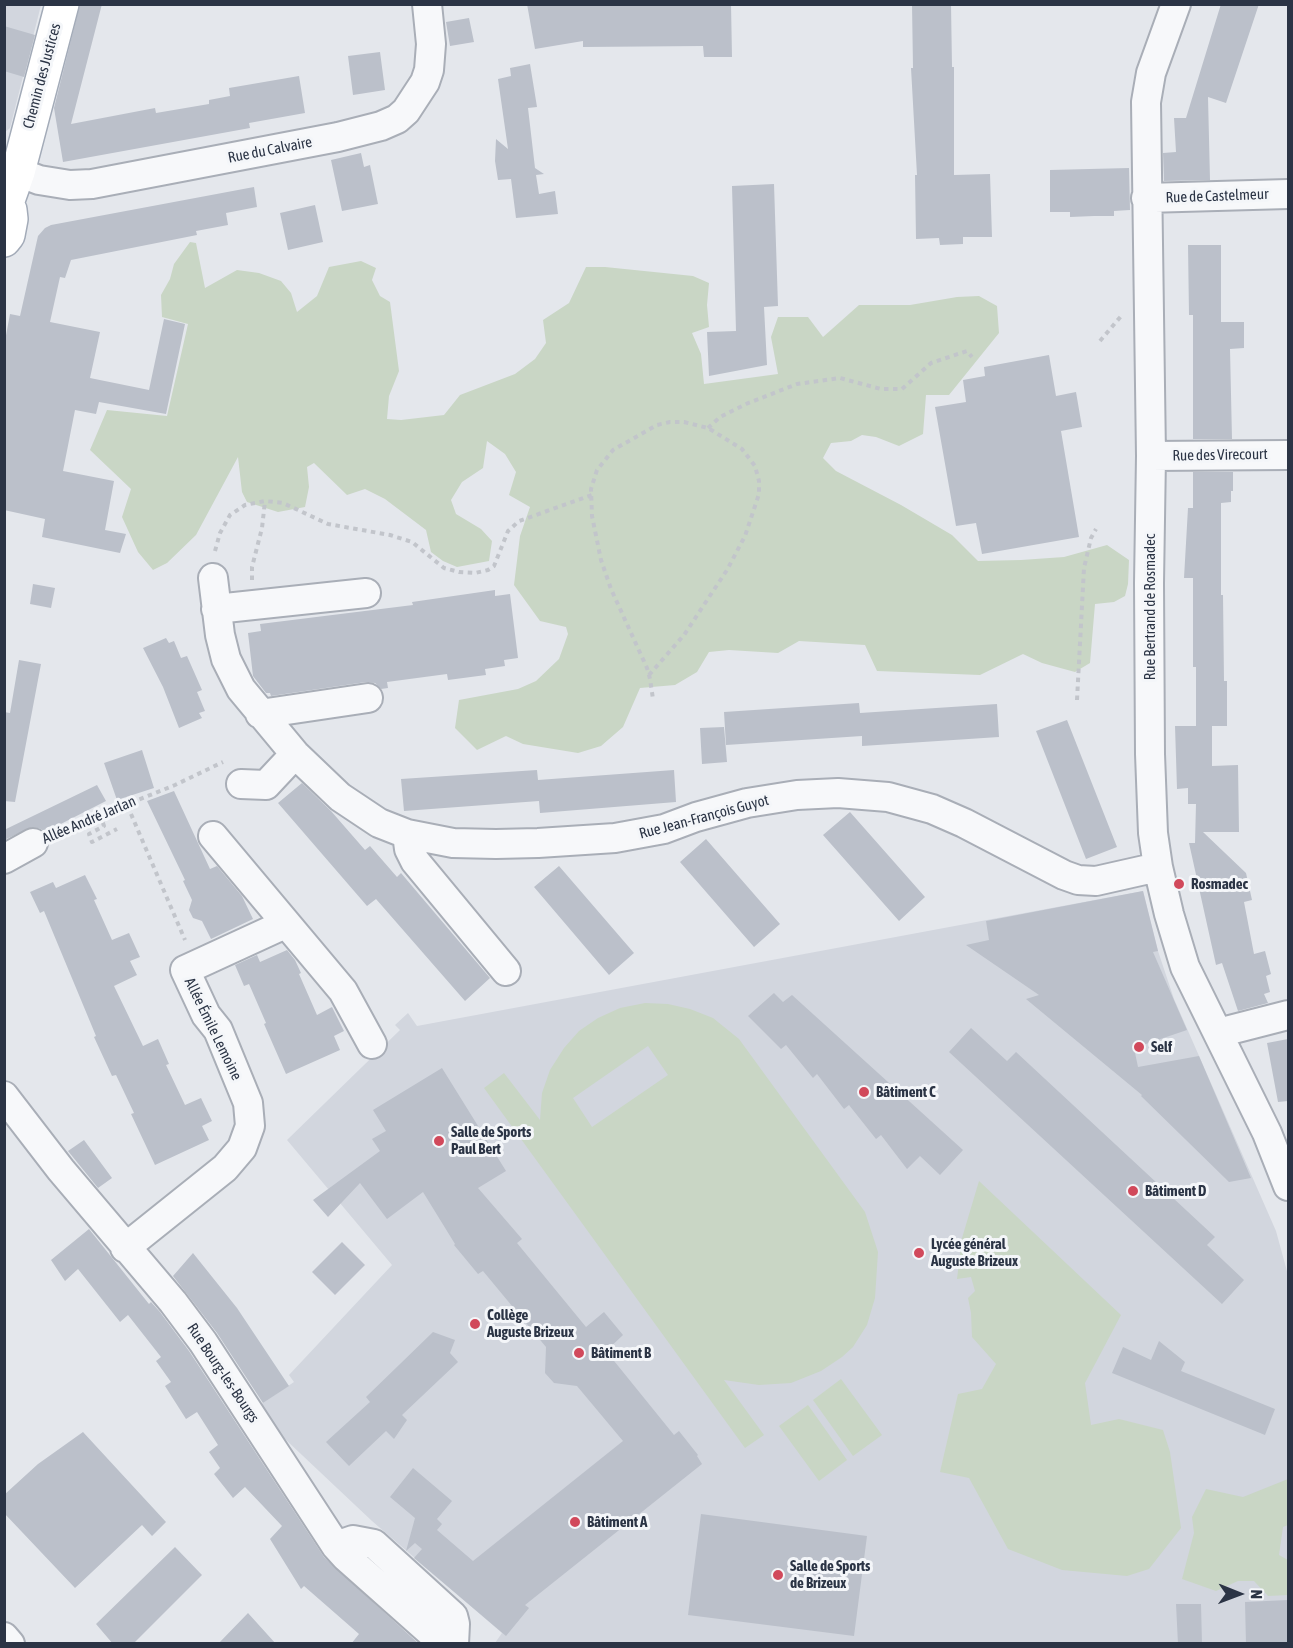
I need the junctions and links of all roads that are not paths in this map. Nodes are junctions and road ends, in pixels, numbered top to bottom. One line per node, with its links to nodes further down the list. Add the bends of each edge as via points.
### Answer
1 (62, 4): 4 (main road, Chemin des Justices)
2 (427, 4): 4 (street, Rue du Calvaire, via 429,70 406,111 381,126 92,184)
3 (1176, 4): 6 (street, Rue Bertrand de Rosmadec, via 1147,94)
4 (11, 177): 7 (main road, Chemin des Justices, via 11,219)
5 (1288, 194): 6 (street, Rue de Castelmeur)
6 (1146, 198): 9 (street, Rue Bertrand de Rosmadec)
7 (4, 240)
8 (1288, 455): 9 (street, Rue des Virecourt)
9 (1151, 456): 21 (street, Rue Bertrand de Rosmadec, via 1151,799)
10 (213, 578): 12 (street, Rue Jean-François Guyot)
11 (366, 593): 12 (street)
12 (216, 609): 14 (street, Rue Jean-François Guyot, via 226,658 241,690)
13 (368, 698): 14 (street)
14 (260, 714): 15 (street, Rue Jean-François Guyot)
15 (295, 754): 16 (street, via 266,785); 17 (street, Rue Jean-François Guyot, via 340,797 379,823)
16 (234, 772)
17 (407, 834): 21 (street, Rue Jean-François Guyot, via 453,843 496,844 615,838 664,830 747,803 838,792 888,797 932,809 1078,880 1104,879); 23 (street, via 415,861)
18 (213, 836): 22 (street)
19 (33, 843): 20 (street, Allée André Jarlan)
20 (4, 859)
21 (1158, 867): 25 (street, Rue Bertrand de Rosmadec, via 1180,952)
22 (285, 924): 26 (street, via 343,991); 29 (street, Allée Émile Lemoine, via 185,970 206,1015 218,1030 248,1103 250,1126 242,1148 225,1168)
23 (506, 970)
24 (1288, 1015): 25 (street)
25 (1218, 1033): 28 (street, Rue Bertrand de Rosmadec)
26 (372, 1044)
27 (4, 1096): 29 (street, Rue Bourg-les-Bourgs)
28 (1288, 1186)
29 (125, 1248): 30 (street, Rue Bourg-les-Bourgs, via 203,1342)
30 (336, 1546): 33 (street, Rue Bourg-les-Bourgs); 34 (street, via 353,1540 374,1544 453,1616)
31 (4, 1637): 32 (street)
32 (10, 1644)
33 (444, 1644)
34 (454, 1644)

